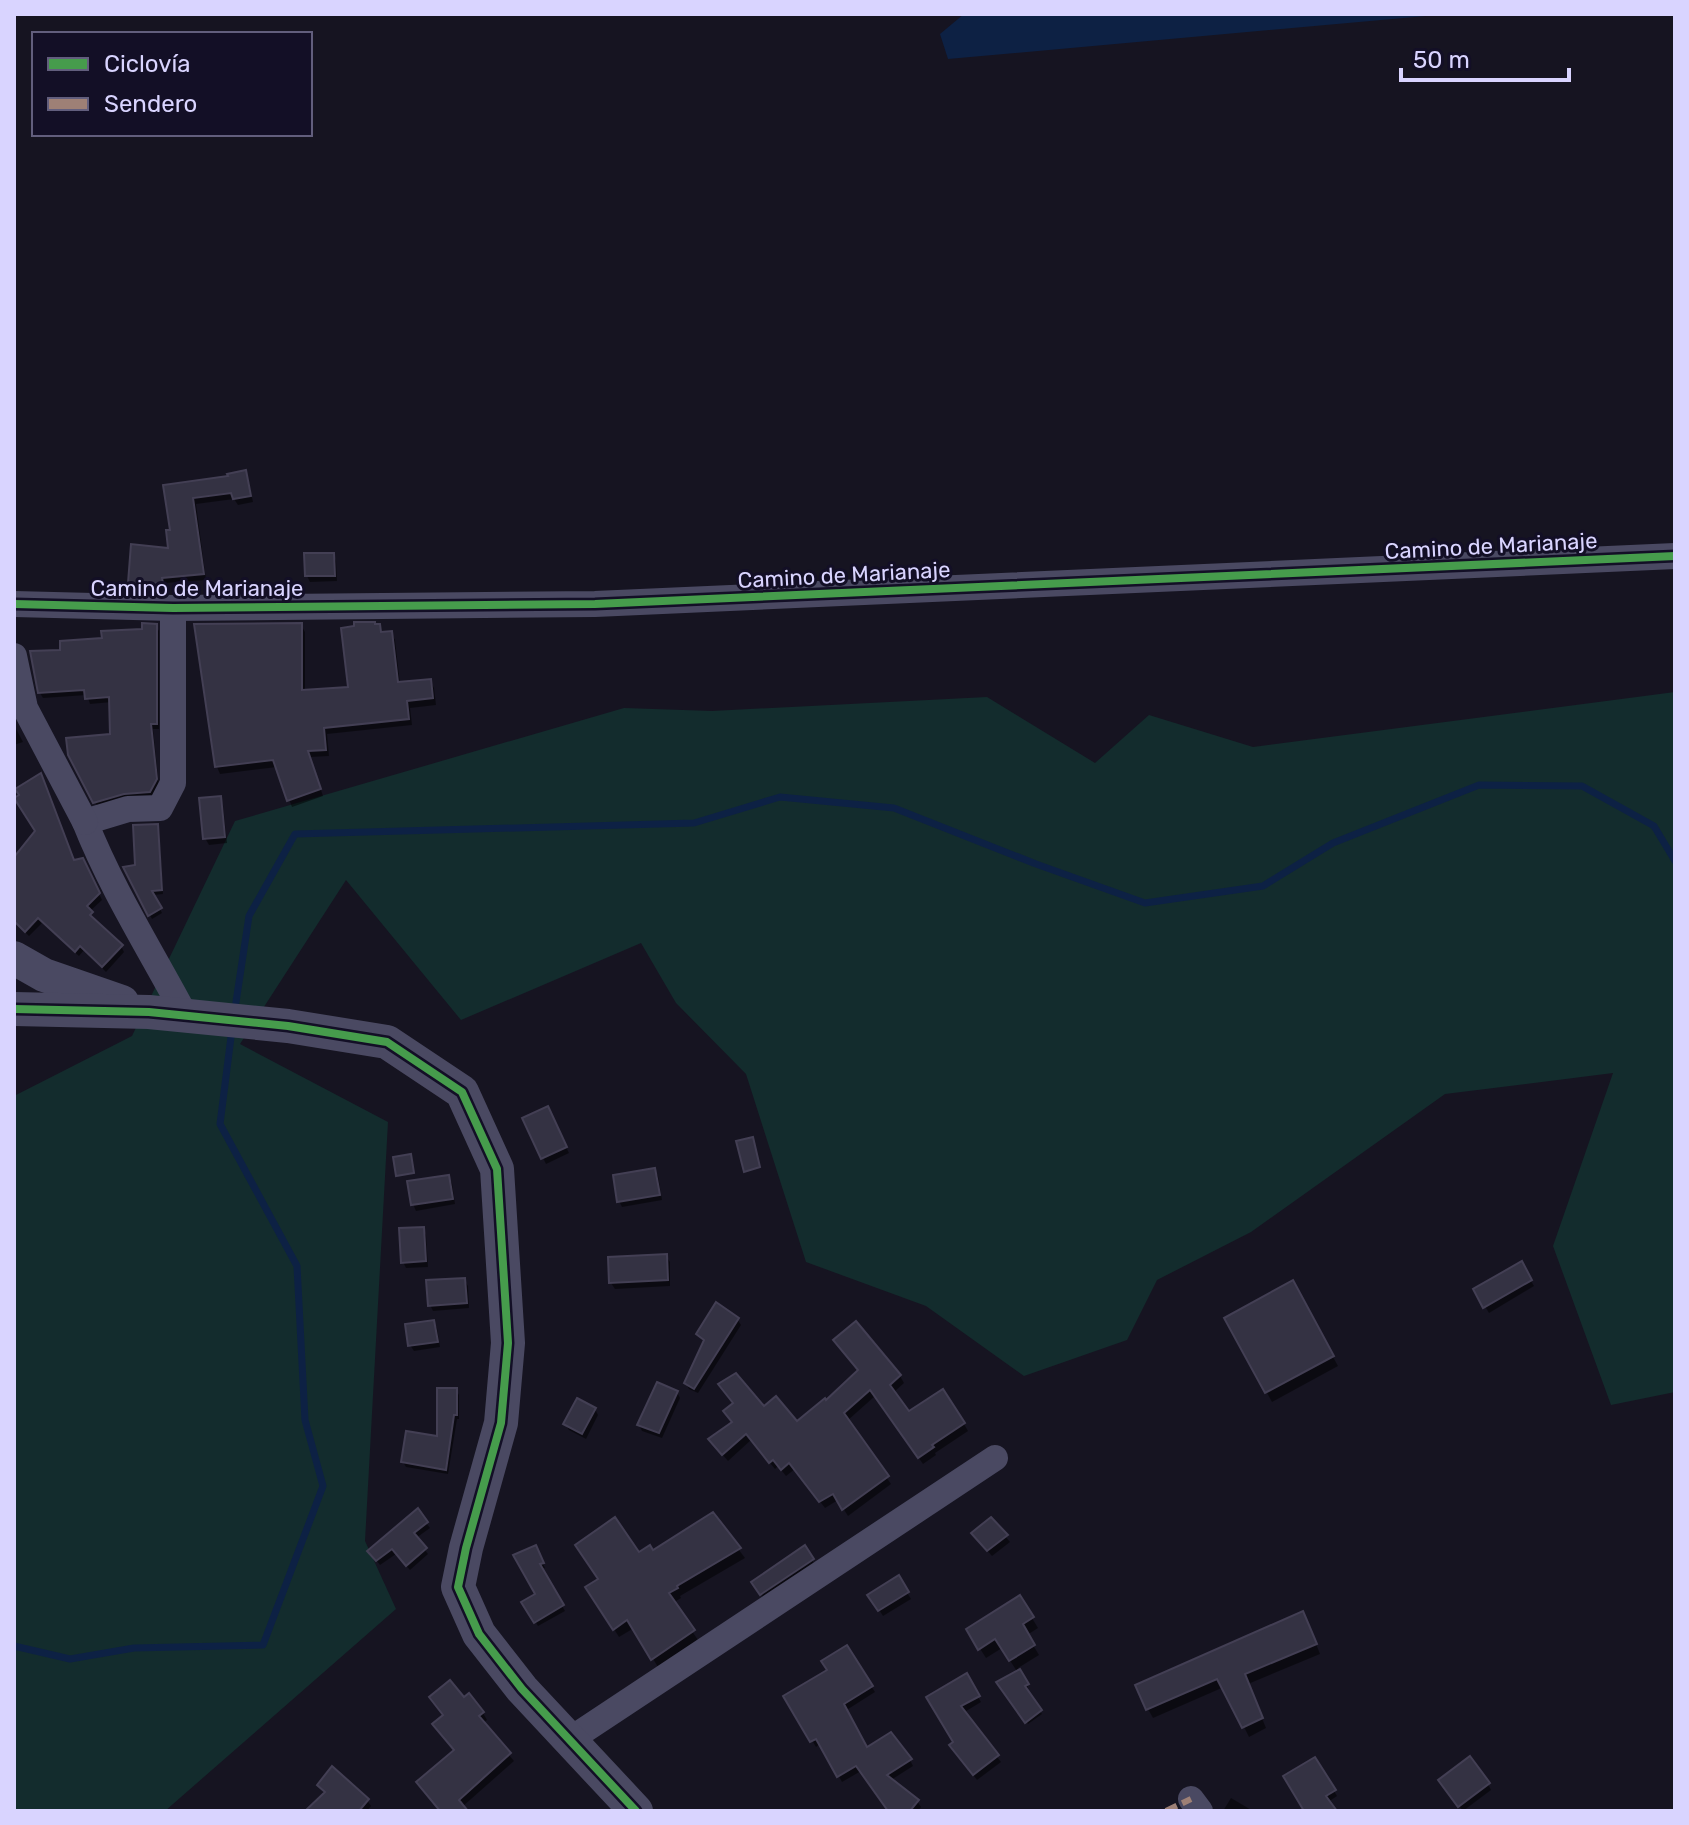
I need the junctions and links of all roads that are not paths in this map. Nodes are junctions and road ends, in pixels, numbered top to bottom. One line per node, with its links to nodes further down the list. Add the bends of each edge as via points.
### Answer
1 (1675, 556): 3 (street, Camino de Marianaje, via 595,604)
2 (14, 604): 3 (street, Camino de Marianaje)
3 (173, 608): 5 (street, via 173,783 160,808 128,809)
4 (14, 656): 5 (street, via 25,708)
5 (85, 822): 9 (street, via 120,900)
6 (14, 958): 8 (street, via 44,975)
7 (14, 1009): 8 (street)
8 (149, 1012): 9 (street)
9 (185, 1015): 11 (street, via 387,1042 462,1092 497,1169 508,1343 501,1423 458,1587 479,1634)
10 (995, 1458): 11 (street)
11 (571, 1739): 12 (street)
12 (636, 1811)

